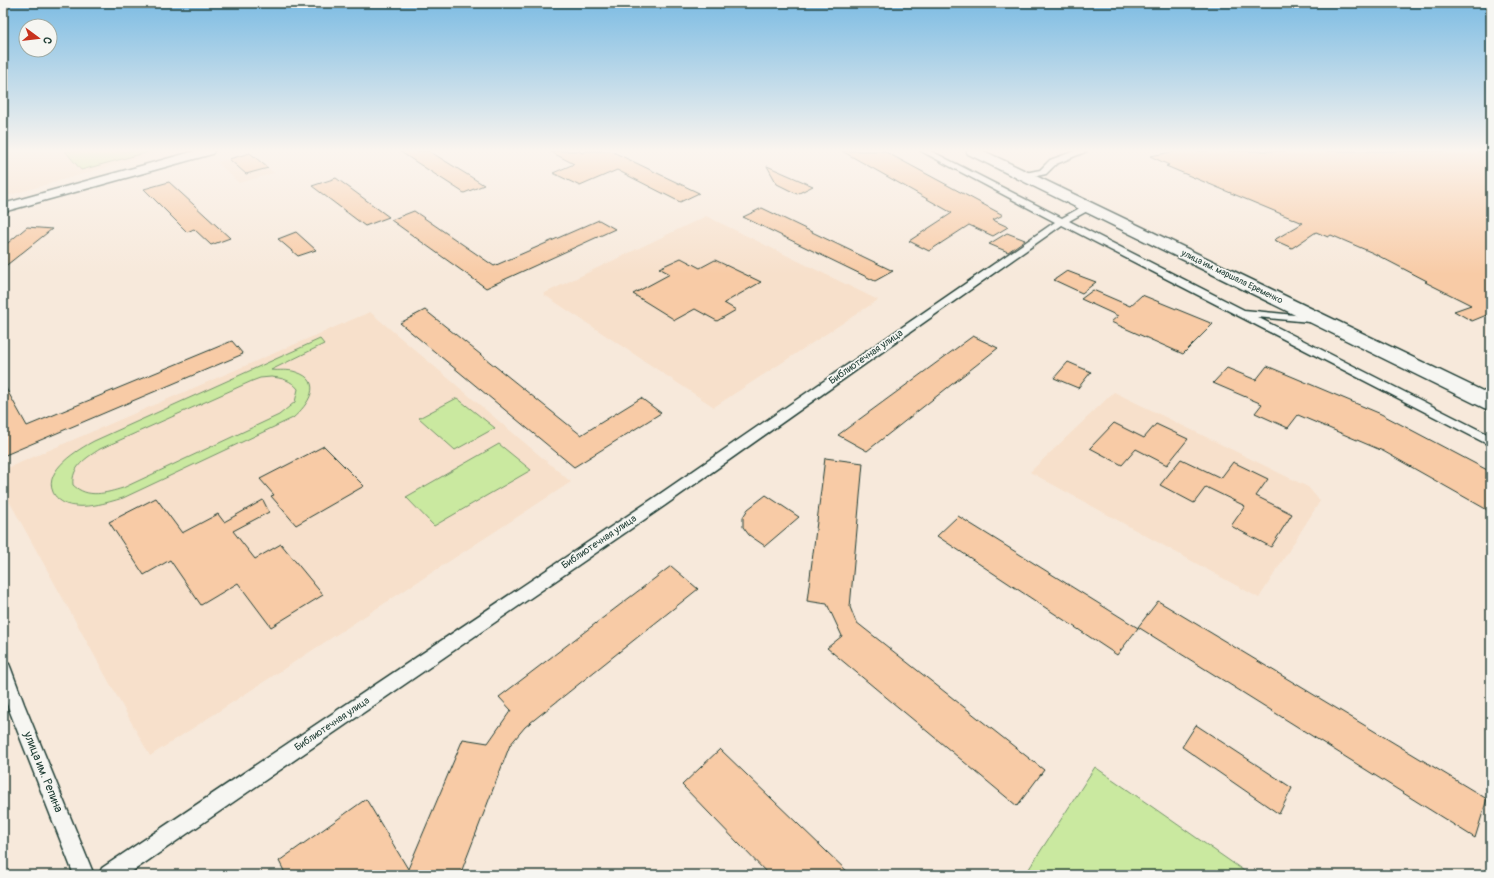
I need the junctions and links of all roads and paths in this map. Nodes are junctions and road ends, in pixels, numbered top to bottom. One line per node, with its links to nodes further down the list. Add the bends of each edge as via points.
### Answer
1 (61, 192): 5 (main road)
2 (1004, 192): 6 (street)
3 (1056, 192): 4 (highway, улица им. маршала Еременко)
4 (1088, 207): 6 (street, Библиотечная улица); 8 (highway, улица им. маршала Еременко)
5 (3, 208)
6 (1062, 222): 7 (street); 13 (street, Библиотечная улица, via 659,502)
7 (1238, 313): 8 (street); 10 (street)
8 (1322, 321): 9 (highway, улица им. маршала Еременко)
9 (1491, 403)
10 (1491, 442)
11 (3, 669): 12 (street, улица им. Репина)
12 (84, 875)
13 (109, 875)

